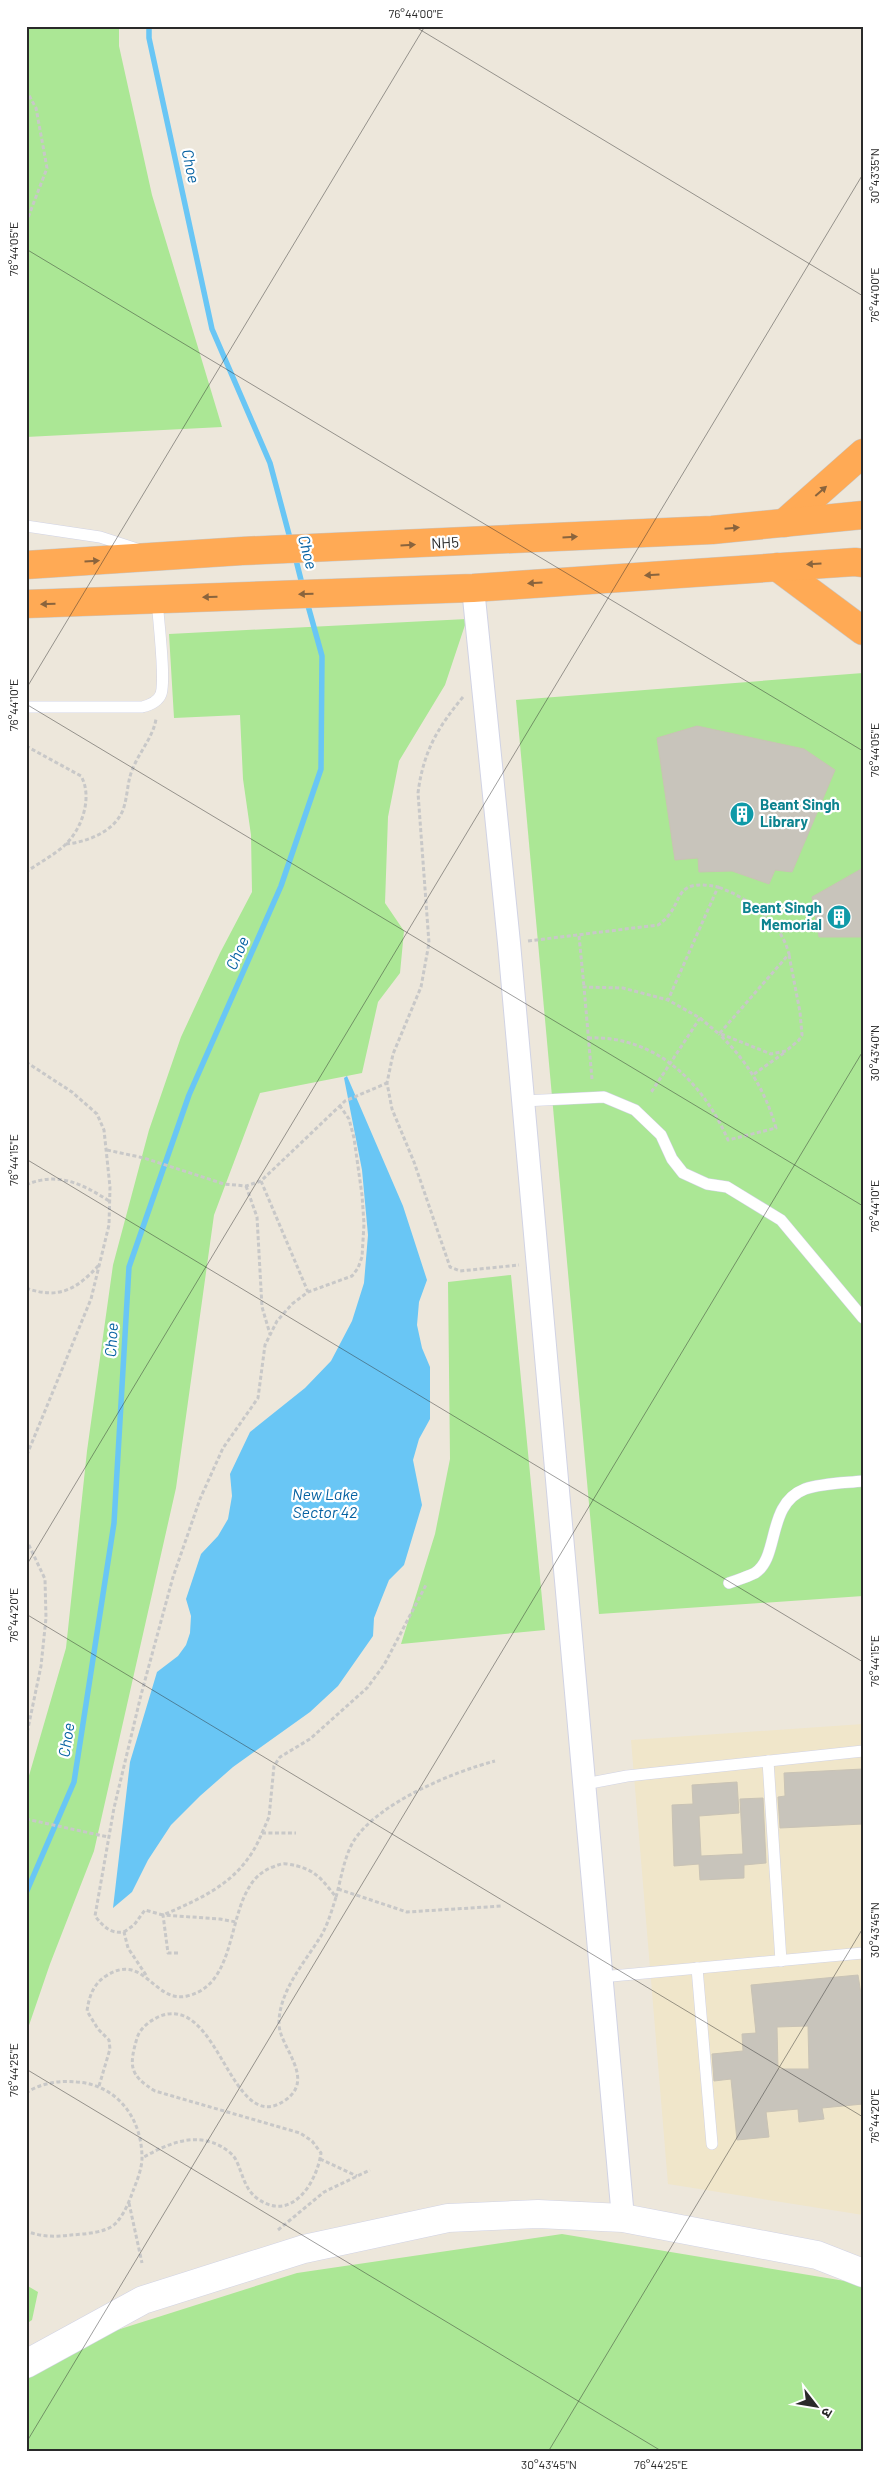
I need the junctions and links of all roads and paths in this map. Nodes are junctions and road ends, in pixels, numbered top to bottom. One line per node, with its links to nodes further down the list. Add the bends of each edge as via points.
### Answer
1 (26, 90): 2 (path, via 36,108 47,168)
2 (26, 223)
3 (863, 453): 5 (highway, one-way to 3)
4 (863, 515): 5 (highway, NH5 / NH5)
5 (784, 523): 7 (highway, NH5 / NH5, one-way to 5, via 712,530)
6 (26, 526): 7 (lane, via 100,536)
7 (157, 557): 9 (highway, NH5 / NH5, one-way to 7)
8 (863, 563): 10 (highway, one-way to 10)
9 (26, 566)
10 (778, 566): 11 (highway, one-way to 11); 14 (highway)
11 (473, 588): 12 (highway, one-way to 12); 15 (street)
12 (157, 599): 13 (highway, one-way to 13); 16 (lane)
13 (26, 604)
14 (863, 631)
15 (481, 682): 23 (street); 35 (path, via 464,696 442,725 430,744 421,772 418,794 429,943 421,987 393,1054)
16 (161, 693): 17 (lane, via 151,705 142,707); 19 (path, via 155,726 132,768 123,810 111,826 87,842)
17 (26, 707)
18 (26, 746): 19 (path, via 81,776 85,783 87,792 83,815)
19 (66, 844): 20 (path)
20 (26, 872)
21 (718, 887): 22 (path, via 687,887 678,896 670,915 658,925); 24 (path, via 744,899 767,916 778,928); 26 (path)
22 (579, 936): 23 (path); 25 (path)
23 (509, 943): 37 (street)
24 (789, 954): 28 (path); 30 (path, via 802,1035)
25 (584, 987): 26 (path, via 623,988); 29 (path)
26 (668, 1000): 27 (path)
27 (700, 1018): 28 (path); 32 (path)
28 (719, 1034): 30 (path, via 771,1054); 33 (path, via 739,1053)
29 (588, 1038): 32 (path, via 632,1043); 34 (path)
30 (786, 1051): 33 (path)
31 (26, 1062): 39 (path, via 72,1092 97,1114)
32 (671, 1063): 33 (path, via 703,1094 728,1140 776,1128); 36 (path)
33 (754, 1074)
34 (592, 1079)
35 (387, 1083): 38 (path); 44 (path, via 392,1109 450,1267 460,1271)
36 (650, 1094)
37 (523, 1101): 44 (street); 48 (lane, via 604,1097 635,1110 661,1135 672,1159 683,1173 707,1184 727,1187 780,1220)
38 (340, 1106): 40 (path); 47 (path, via 349,1119 355,1148 363,1204 363,1250 352,1276)
39 (108, 1150): 42 (path, via 224,1184); 43 (path)
40 (261, 1181): 42 (path); 47 (path)
41 (26, 1185): 43 (path, via 54,1178 72,1181)
42 (246, 1186): 49 (path, via 256,1217 262,1307)
43 (109, 1202): 45 (path, via 109,1225)
44 (537, 1263): 59 (street)
45 (100, 1264): 46 (path, via 78,1286 56,1294); 50 (path, via 91,1299)
46 (26, 1288)
47 (308, 1292): 49 (path, via 277,1320)
48 (863, 1318)
49 (270, 1334): 63 (path, via 265,1345 258,1398 232,1433 215,1464 178,1560)
50 (26, 1457)
51 (863, 1482): 54 (lane, via 804,1489 790,1499 781,1511 763,1565 755,1573)
52 (26, 1540): 55 (path, via 45,1578 46,1618 42,1666)
53 (427, 1583): 62 (path, via 384,1666 367,1688 310,1739 280,1757 274,1766 269,1817)
54 (729, 1583)
55 (26, 1738)
56 (863, 1751): 58 (lane)
57 (495, 1761): 64 (path, via 433,1784 388,1808 353,1842)
58 (768, 1761): 59 (lane, via 627,1776); 72 (lane)
59 (585, 1784): 75 (street)
60 (26, 1819): 63 (path)
61 (296, 1833): 62 (path)
62 (262, 1834): 67 (path, via 254,1854 232,1877 211,1892)
63 (108, 1837): 69 (path, via 95,1916 102,1926 111,1931)
64 (338, 1889): 65 (path); 66 (path, via 407,1912)
65 (336, 1897): 68 (path, via 310,1869 283,1863 264,1870 254,1878); 80 (path, via 322,1935 293,1979 282,2006 278,2024 282,2042 297,2065 296,2088 284,2102 270,2106 246,2097 203,2030 180,2015 166,2014 152,2020 139,2032 132,2068 139,2081 155,2091 300,2133 321,2152)
66 (502, 1906)
67 (164, 1916): 68 (path); 69 (path, via 145,1910); 70 (path, via 168,1953)
68 (236, 1922): 74 (path, via 224,1960 207,1986 187,1996 172,1997)
69 (124, 1932): 74 (path, via 128,1948)
70 (178, 1953)
71 (863, 1953): 72 (lane)
72 (780, 1960): 73 (lane)
73 (697, 1968): 75 (lane); 78 (lane)
74 (146, 1976): 76 (path, via 120,1969 99,1980 92,1991 87,2011 109,2040 110,2049)
75 (600, 1977): 84 (street)
76 (99, 2086): 77 (path, via 86,2082 55,2082); 79 (path, via 127,2106)
77 (26, 2093)
78 (712, 2144)
79 (142, 2158): 80 (path, via 175,2142 205,2139 235,2158 246,2188 258,2199 280,2207 306,2191 316,2176); 83 (path)
80 (320, 2159): 82 (path)
81 (370, 2170): 82 (path)
82 (357, 2176): 85 (path, via 324,2192)
83 (129, 2202): 86 (path, via 114,2225 103,2230 69,2236 38,2236); 89 (path)
84 (623, 2218): 88 (street); 91 (street, via 538,2214 448,2218 304,2249 143,2300)
85 (278, 2230)
86 (26, 2231)
87 (863, 2254): 88 (street)
88 (817, 2255): 90 (street)
89 (142, 2263)
90 (863, 2273)
91 (26, 2364)

